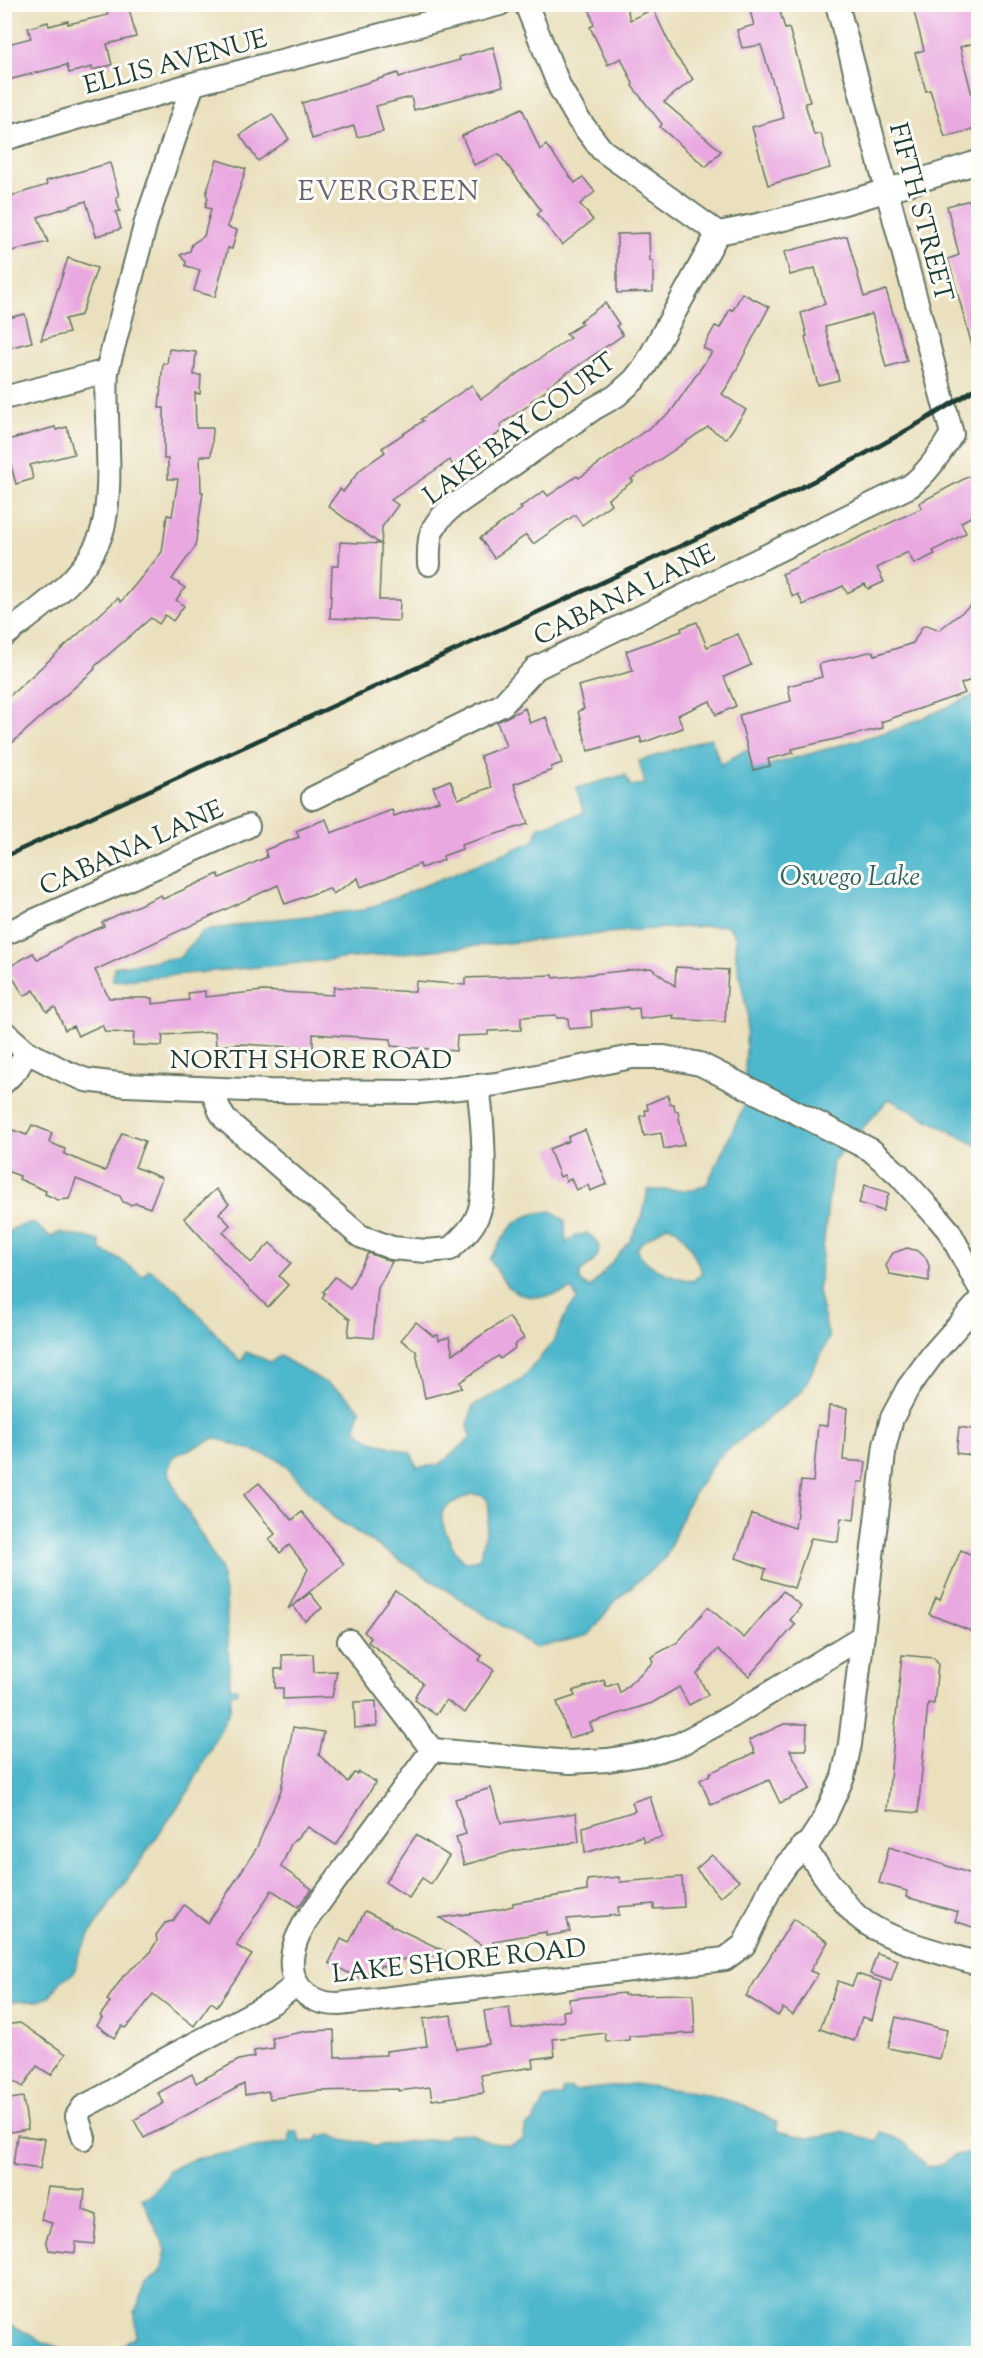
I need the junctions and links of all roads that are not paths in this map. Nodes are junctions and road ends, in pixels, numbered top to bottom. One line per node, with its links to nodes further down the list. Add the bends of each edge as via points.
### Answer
1 (500, 4): 4 (street, ELLIS AVENUE)
2 (526, 4): 8 (street, via 560,88 602,150)
3 (837, 4): 7 (street, FIFTH STREET)
4 (193, 84): 5 (street, ELLIS AVENUE); 9 (street, via 146,222)
5 (4, 139)
6 (978, 162): 7 (street)
7 (887, 191): 8 (street); 11 (street, FIFTH STREET)
8 (718, 233): 12 (street, LAKE BAY COURT, via 660,341 634,380 436,521)
9 (107, 371): 10 (street); 13 (street, via 109,472 102,530 74,577)
10 (4, 398)
11 (952, 434): 14 (street, CABANA LANE, via 927,472 910,486 536,668 502,705)
12 (429, 564)
13 (4, 636)
14 (313, 798)
15 (248, 826): 16 (street, CABANA LANE)
16 (4, 934)
17 (4, 1032): 18 (street, NORTH SHORE ROAD)
18 (27, 1052): 19 (street); 21 (street, NORTH SHORE ROAD, via 86,1080)
19 (4, 1082)
20 (478, 1086): 21 (street, NORTH SHORE ROAD, via 420,1092); 21 (street, via 483,1176 478,1216 450,1249 426,1251 392,1248 360,1236 225,1119); 22 (street, NORTH SHORE ROAD, via 615,1060 664,1057 700,1064 858,1143 893,1169 949,1231)
21 (212, 1089)
22 (978, 1285)
23 (978, 1303): 24 (street, LAKE SHORE ROAD, via 933,1354 892,1418 881,1461)
24 (863, 1636): 26 (street, via 732,1716 680,1743 650,1753 570,1762); 27 (street, LAKE SHORE ROAD, via 843,1777 824,1821)
25 (349, 1641): 26 (street)
26 (432, 1750): 29 (street, LAKE SHORE ROAD, via 305,1922 291,1966)
27 (803, 1846): 28 (street, via 855,1915 870,1927); 29 (street, LAKE SHORE ROAD, via 771,1887 744,1945 725,1959 339,2004 314,2000)
28 (978, 1964)
29 (297, 1984): 30 (street, via 275,2001 83,2107 77,2116)
30 (84, 2138)

